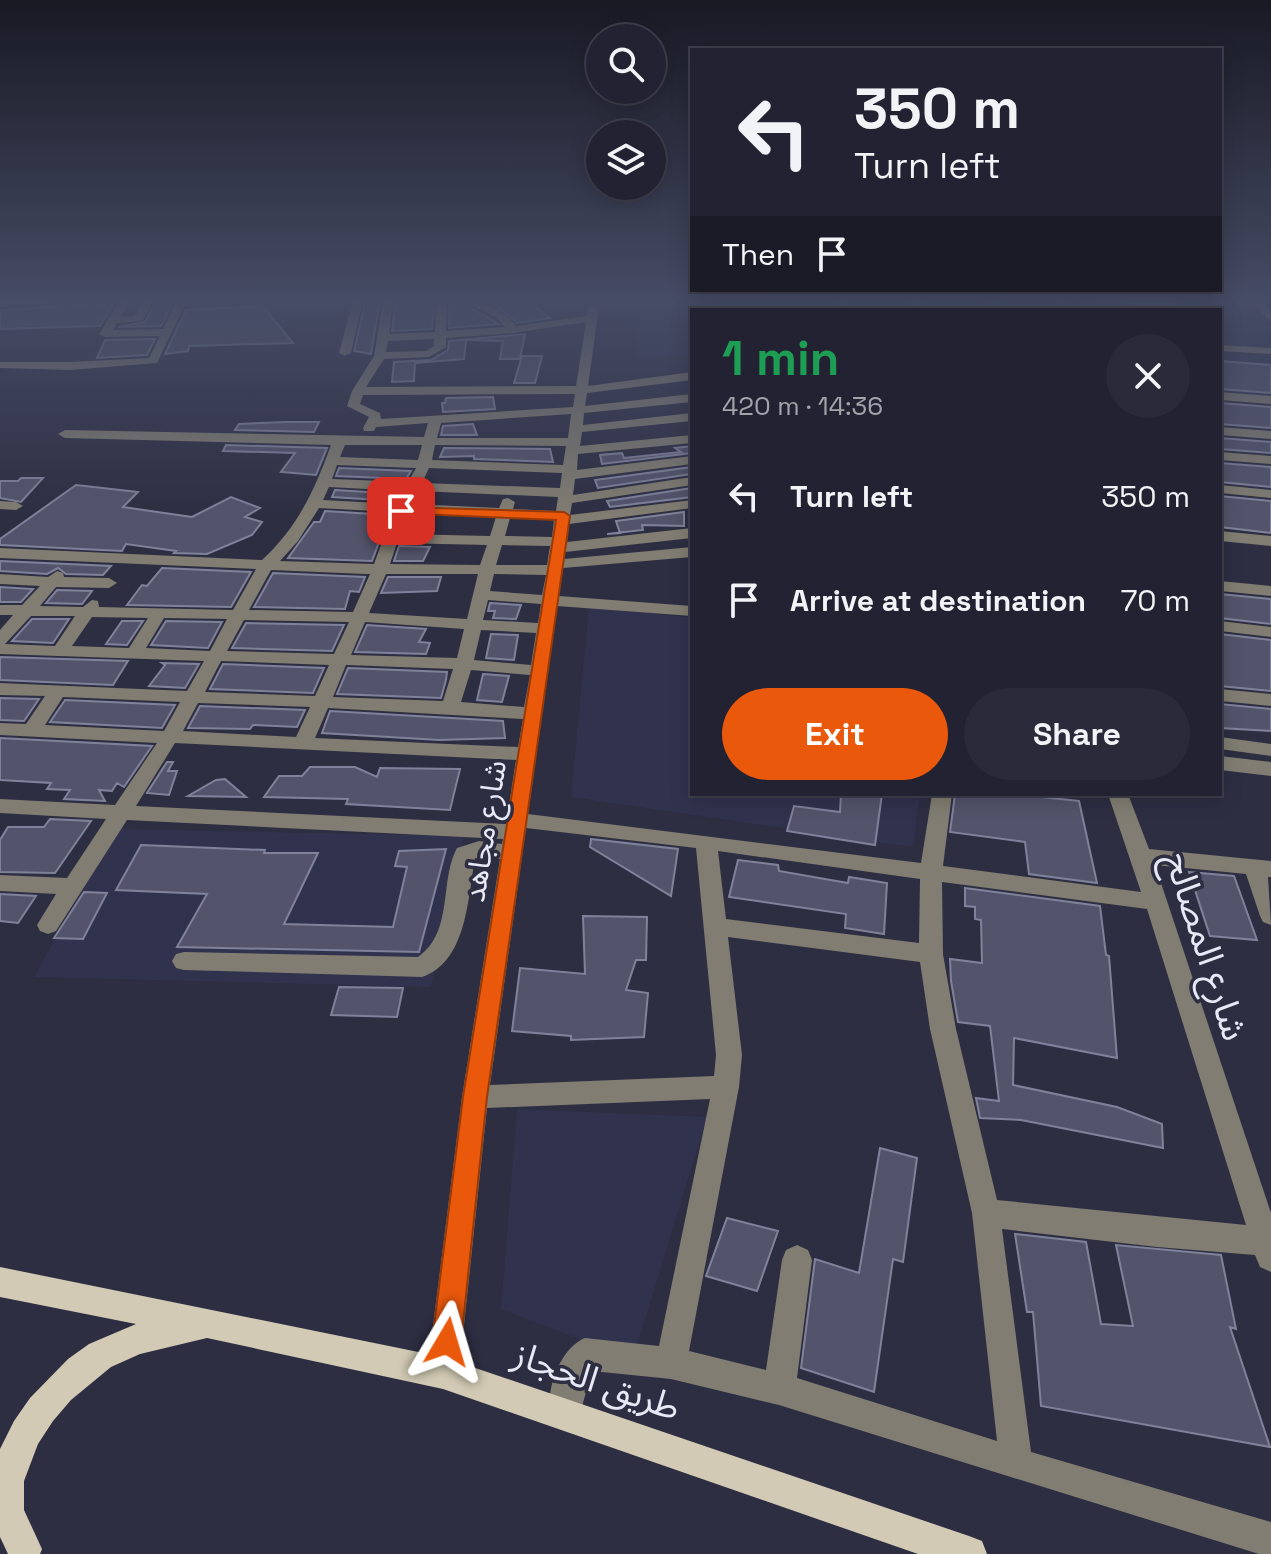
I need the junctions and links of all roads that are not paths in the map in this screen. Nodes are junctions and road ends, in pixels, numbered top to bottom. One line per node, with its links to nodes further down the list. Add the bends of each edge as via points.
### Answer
1 (370, 373): 6 (street)
2 (585, 373): 36 (street, شارع مجاهد)
3 (690, 376): 4 (street)
4 (643, 382): 10 (street); 36 (street)
5 (501, 390): 6 (street); 11 (street); 36 (street)
6 (358, 391): 14 (street, via 352,403 375,414)
7 (1222, 396): 9 (street)
8 (686, 399): 10 (street)
9 (1271, 400)
10 (651, 403): 36 (street)
11 (506, 414): 12 (street); 20 (street); 36 (street)
12 (435, 419): 14 (street); 24 (street)
13 (690, 419): 36 (street)
14 (372, 423): 22 (street)
15 (1222, 431): 17 (street)
16 (65, 434): 21 (street)
17 (1271, 435)
18 (687, 439): 36 (street)
19 (473, 441): 20 (street); 24 (street); 31 (street)
20 (514, 441): 32 (street); 36 (street)
21 (339, 442): 22 (street); 28 (street)
22 (360, 442): 23 (street)
23 (387, 442): 24 (street); 29 (street)
24 (430, 442): 30 (street)
25 (1222, 456): 27 (street)
26 (690, 458): 36 (street)
27 (1271, 460)
28 (332, 461): 29 (street); 34 (street)
29 (378, 463): 30 (street)
30 (424, 465): 31 (street); 35 (street)
31 (467, 466): 32 (street)
32 (511, 468): 36 (street)
33 (690, 481): 37 (street)
34 (323, 483): 35 (street); 41 (street)
35 (411, 488): 39 (street); 46 (street)
36 (568, 488): 37 (street); 39 (street); 45 (street); 48 (street); 50 (street); 54 (street); 56 (street); 62 (street); 69 (street, شارع مجاهد)
37 (635, 488): 45 (street)
38 (1222, 489): 40 (street)
39 (512, 490): 48 (street)
40 (1271, 494)
41 (317, 504): 46 (street); 60 (street, via 286,548)
42 (690, 504): 45 (street)
43 (0, 505): 44 (street)
44 (16, 506)
45 (647, 509): 50 (street)
46 (401, 511): 47 (street); 52 (street)
47 (455, 512): 48 (street); 53 (street)
48 (505, 514): 54 (street)
49 (690, 533): 50 (street)
50 (657, 536)
51 (1222, 536): 55 (street)
52 (390, 538): 53 (street); 61 (street)
53 (444, 538): 54 (street)
54 (495, 540): 62 (street)
55 (1271, 541)
56 (690, 551)
57 (0, 553): 58 (street)
58 (71, 557): 59 (street); 64 (street)
59 (130, 559): 60 (street); 65 (street)
60 (266, 565): 61 (street); 75 (street)
61 (381, 568): 62 (street); 76 (street)
62 (487, 569): 68 (street)
63 (0, 579): 64 (street)
64 (52, 582): 65 (street); 71 (street)
65 (109, 583): 73 (street)
66 (1222, 586): 67 (street)
67 (1271, 591)
68 (481, 595): 69 (street); 77 (street)
69 (551, 599): 72 (street); 79 (street, شارع مجاهد)
70 (0, 610): 71 (street)
71 (27, 611): 73 (street); 81 (street)
72 (690, 611)
73 (87, 612): 74 (street); 83 (street)
74 (158, 615): 75 (street); 84 (street)
75 (239, 615): 76 (street); 85 (street)
76 (360, 617): 77 (street); 86 (street)
77 (474, 625): 79 (street); 87 (street)
78 (1222, 626): 80 (street)
79 (547, 629): 88 (street, شارع مجاهد)
80 (1271, 632)
81 (0, 640)
82 (0, 649): 83 (street)
83 (59, 652): 84 (street)
84 (135, 653): 85 (street)
85 (213, 657): 86 (street); 92 (street)
86 (341, 660): 87 (street); 94 (street)
87 (464, 664): 88 (street); 95 (street)
88 (540, 671): 96 (street, شارع مجاهد)
89 (0, 689): 90 (street)
90 (58, 691): 92 (street); 98 (street)
91 (1222, 695): 93 (street)
92 (191, 696): 94 (street); 99 (street)
93 (1271, 700)
94 (323, 702): 95 (street); 100 (street)
95 (450, 707): 96 (street)
96 (534, 714): 103 (street, شارع مجاهد)
97 (0, 729): 98 (street)
98 (32, 730): 99 (street)
99 (170, 737): 100 (street); 109 (street)
100 (303, 743): 103 (street)
101 (1222, 743): 102 (street)
102 (1271, 750)
103 (528, 754): 110 (street, شارع مجاهد)
104 (1222, 763): 105 (street)
105 (1271, 769)
106 (942, 796): 114 (street)
107 (1119, 796): 112 (street, شارع المصالح)
108 (0, 806): 109 (street)
109 (119, 813): 110 (street); 116 (street)
110 (515, 835): 111 (street); 122 (street, via 465,853 446,941 440,955 422,967); 124 (street, شارع مجاهد)
111 (706, 842): 114 (street); 120 (street)
112 (1141, 856): 113 (street); 117 (street, شارع المصالح)
113 (1262, 868): 118 (street)
114 (931, 872): 117 (street); 121 (street)
115 (0, 883): 116 (street)
116 (71, 887): 119 (street)
117 (1155, 902): 126 (street, شارع المصالح)
118 (1271, 916)
119 (48, 925)
120 (716, 927): 121 (street); 123 (street, via 729,1055)
121 (931, 954): 125 (street)
122 (184, 961)
123 (726, 1087): 124 (street); 130 (street)
124 (475, 1097): 131 (street, شارع مجاهد)
125 (986, 1213): 126 (street); 134 (street)
126 (1268, 1249)
127 (797, 1260): 132 (street)
128 (0, 1282): 129 (main road, طريق الحجاز)
129 (211, 1323): 131 (main road, طريق الحجاز); 136 (main road, via 121,1345 94,1358 45,1400 10,1457 4,1482 5,1504)
130 (671, 1363): 132 (street); 133 (street, via 585,1354 572,1372)
131 (443, 1373): 133 (main road, طريق الحجاز)
132 (779, 1389): 134 (street)
133 (565, 1412): 137 (main road, طريق الحجاز)
134 (1016, 1464): 135 (street)
135 (1271, 1540)
136 (19, 1545)
137 (969, 1554)

